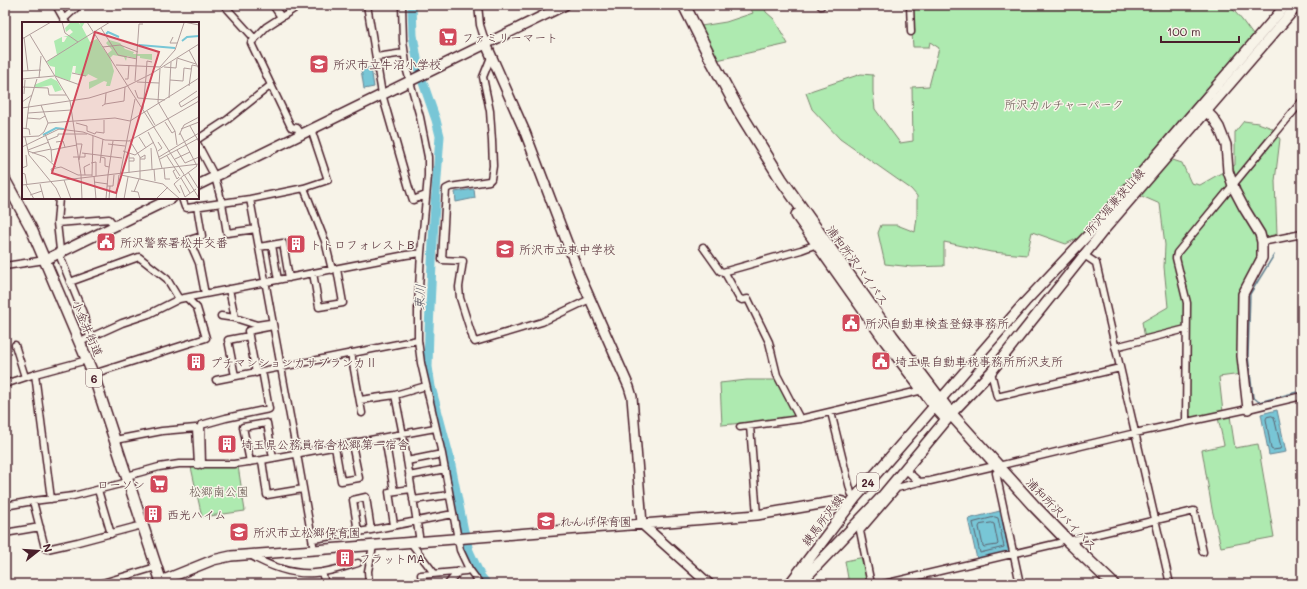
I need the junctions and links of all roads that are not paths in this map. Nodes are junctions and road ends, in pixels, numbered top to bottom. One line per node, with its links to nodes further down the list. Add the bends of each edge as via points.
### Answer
1 (56, 5): 16 (street)
2 (79, 5): 16 (street)
3 (224, 5): 18 (street)
4 (273, 5): 15 (street)
5 (300, 5): 15 (street)
6 (367, 5): 21 (street)
7 (402, 5): 20 (street)
8 (478, 5): 19 (street, via 480,25)
9 (565, 5): 19 (street)
10 (676, 5): 50 (highway, 浦和所沢バイパス, via 733,114 779,189)
11 (684, 5): 99 (highway, 浦和所沢バイパス, via 739,111 781,179)
12 (910, 5): 17 (street)
13 (1286, 5): 27 (street, 所沢堀兼狭山線)
14 (1298, 5): 27 (street, 所沢堀兼狭山線)
15 (280, 17): 18 (street)
16 (65, 21)
17 (911, 32)
18 (254, 38): 24 (street, via 251,43)
19 (486, 44): 22 (street); 23 (street)
20 (404, 53): 21 (street); 23 (street)
21 (376, 57): 25 (street)
22 (491, 57): 70 (street, via 531,146); 70 (street, via 484,76 492,141 493,166 490,179 446,190 442,260 463,261 460,298 473,339 475,342 531,326)
23 (411, 80): 25 (street); 37 (street, via 428,156)
24 (271, 85): 29 (street, via 291,126 297,128); 30 (street)
25 (382, 94): 28 (street); 37 (street, via 413,200)
26 (1302, 101): 34 (street)
27 (1203, 108): 34 (street, via 1219,127 1223,137 1228,171); 56 (street, 所沢堀兼狭山線); 99 (street, 所沢堀兼狭山線, via 1025,302)
28 (310, 130): 29 (street); 36 (street, via 328,180)
29 (301, 134): 32 (street)
30 (199, 138)
31 (199, 147): 32 (street)
32 (215, 177): 35 (street); 43 (street)
33 (5, 180): 38 (main road, 小金井街道 / 6)
34 (1233, 184): 49 (street); 74 (street, via 1177,253 1187,303)
35 (199, 185)
36 (304, 188): 42 (street); 59 (street)
37 (426, 195): 55 (street)
38 (10, 198): 57 (main road, 小金井街道 / 6, via 24,214)
39 (59, 199): 45 (street)
40 (170, 199): 46 (street)
41 (182, 199): 44 (street, via 187,208)
42 (250, 199): 43 (street); 47 (street)
43 (222, 203): 44 (street); 47 (street, via 227,233)
44 (197, 206): 67 (street, via 202,236 189,240 199,263)
45 (57, 223): 46 (street, via 109,220); 54 (street)
46 (115, 226): 54 (street)
47 (256, 229): 52 (street)
48 (1302, 234): 49 (street)
49 (1262, 242): 100 (street, via 1262,258 1243,294 1242,356)
50 (817, 244): 60 (street); 95 (highway, 浦和所沢バイパス)
51 (272, 245): 52 (street); 62 (street, via 283,243); 63 (street)
52 (259, 247): 65 (street)
53 (703, 247): 60 (street)
54 (60, 253): 57 (street); 64 (street)
55 (421, 254): 59 (street); 77 (street)
56 (1084, 255): 80 (street, via 1096,263); 85 (street, 所沢堀兼狭山線)
57 (45, 260): 58 (street); 78 (main road, 小金井街道 / 6)
58 (5, 266)
59 (334, 269): 61 (street); 61 (street, via 343,303 319,307)
60 (723, 272): 104 (street, via 739,298 748,299 769,342 777,375)
61 (313, 273): 62 (street)
62 (289, 278): 63 (street)
63 (278, 280): 65 (street)
64 (70, 282): 69 (street, via 139,257 166,279); 76 (street)
65 (266, 282): 66 (street); 73 (street)
66 (229, 289): 67 (street); 72 (street)
67 (205, 294): 68 (street)
68 (187, 298): 69 (street); 88 (street, via 197,308 206,338)
69 (179, 299): 76 (street, via 150,314)
70 (590, 299): 143 (street, via 632,397)
71 (221, 316): 72 (street)
72 (235, 318): 73 (street, via 257,325)
73 (273, 324): 75 (street, via 248,331); 83 (street)
74 (1186, 329): 80 (street); 105 (street)
75 (249, 336): 86 (street); 89 (street, via 228,340)
76 (90, 337): 78 (street)
77 (418, 340): 81 (street); 94 (street)
78 (80, 342): 82 (main road, 小金井街道 / 6)
79 (15, 344): 91 (street)
80 (1115, 347): 84 (street)
81 (351, 353): 83 (street); 98 (street)
82 (88, 360): 87 (street); 88 (main road, 小金井街道 / 6)
83 (281, 368): 86 (street); 115 (street)
84 (1120, 368): 85 (street, via 997,397); 109 (street)
85 (991, 372): 103 (street, 所沢堀兼狭山線)
86 (256, 373): 89 (street)
87 (35, 374): 91 (street); 134 (street)
88 (93, 374): 112 (main road, 小金井街道 / 6)
89 (235, 376): 92 (street)
90 (263, 376): 121 (street, via 270,409 201,425)
91 (25, 377): 93 (street)
92 (216, 380)
93 (5, 384)
94 (426, 386): 96 (street); 108 (street)
95 (923, 390): 99 (highway, 浦和所沢バイパス); 101 (street)
96 (395, 395): 98 (street); 110 (street)
97 (1302, 396): 100 (street)
98 (360, 400): 102 (street)
99 (938, 403): 103 (highway, 浦和所沢バイパス); 133 (main road, 練馬所沢線 / 24)
100 (1248, 409): 105 (street)
101 (831, 412): 104 (street); 133 (street, via 851,493)
102 (362, 413)
103 (949, 417): 123 (main road, 練馬所沢線 / 24); 124 (highway, 浦和所沢バイパス)
104 (800, 419): 106 (street)
105 (1186, 422): 109 (street)
106 (750, 426): 107 (street); 140 (street)
107 (740, 427)
108 (435, 428): 110 (street); 116 (street)
109 (1134, 433): 124 (street); 141 (street)
110 (403, 435): 111 (street); 119 (street)
111 (385, 438): 113 (street); 131 (street)
112 (115, 440): 121 (street, via 162,431 196,428); 126 (main road, 小金井街道 / 6)
113 (352, 444): 114 (street); 114 (street, via 359,478 341,481)
114 (335, 447): 115 (street)
115 (297, 454): 117 (street); 128 (street)
116 (442, 454): 119 (street); 122 (street)
117 (274, 458): 118 (street); 120 (street, via 267,423 243,427)
118 (262, 460): 120 (street); 128 (street, via 267,495)
119 (407, 461): 125 (street)
120 (250, 462): 121 (street)
121 (200, 465): 126 (street, via 179,464 159,467)
122 (445, 469): 125 (street); 132 (street)
123 (905, 469): 127 (street); 175 (main road, 練馬所沢線 / 24, via 854,528)
124 (995, 469): 127 (street); 154 (highway, 浦和所沢バイパス); 159 (street)
125 (409, 476): 129 (street)
126 (128, 479): 130 (street); 144 (main road, 小金井街道 / 6)
127 (919, 482): 176 (street, via 897,488 860,531)
128 (304, 489): 151 (street)
129 (411, 489): 131 (street); 136 (street)
130 (98, 490): 134 (street); 150 (street)
131 (394, 491): 145 (street, via 389,492)
132 (449, 495): 136 (street); 139 (street)
133 (855, 498): 138 (main road, 練馬所沢線 / 24)
134 (51, 499): 135 (street)
135 (34, 500): 137 (street); 146 (street)
136 (413, 500): 142 (street)
137 (5, 506)
138 (848, 507): 140 (street, via 838,501); 174 (main road, 練馬所沢線 / 24)
139 (453, 514): 142 (street); 152 (street)
140 (757, 515): 143 (street)
141 (1155, 520): 154 (street); 157 (street, via 1194,511); 181 (street)
142 (416, 521): 145 (street); 153 (street)
143 (642, 524): 152 (street); 173 (street)
144 (142, 525): 150 (street); 161 (main road, 小金井街道 / 6)
145 (394, 525): 147 (street)
146 (40, 527): 149 (street); 150 (street, via 47,549)
147 (371, 530): 148 (street); 148 (street, via 366,497 353,500)
148 (358, 532): 151 (street)
149 (5, 534)
150 (111, 534)
151 (312, 539): 156 (street)
152 (458, 539): 153 (street); 162 (street, via 460,550)
153 (415, 542): 155 (street); 165 (street)
154 (1064, 542): 159 (street); 179 (highway, 浦和所沢バイパス); 180 (highway, 浦和所沢バイパス)
155 (373, 546): 156 (street); 171 (street, via 368,571)
156 (314, 550): 158 (street)
157 (1203, 552)
158 (248, 554): 164 (street, via 272,566 292,572); 167 (street, via 217,558)
159 (1013, 554): 177 (street); 178 (street)
160 (358, 563): 164 (street)
161 (156, 567): 167 (main road, 小金井街道 / 6); 169 (street)
162 (470, 569): 163 (street); 168 (street)
163 (459, 571): 165 (street); 172 (street)
164 (322, 572): 170 (street)
165 (434, 573): 166 (street)
166 (421, 575)
167 (162, 582)
168 (476, 582)
169 (99, 584)
170 (325, 584)
171 (369, 584)
172 (448, 584)
173 (709, 584)
174 (790, 584)
175 (799, 584)
176 (871, 584)
177 (884, 584)
178 (1020, 584)
179 (1103, 584)
180 (1113, 584)
181 (1170, 584)

